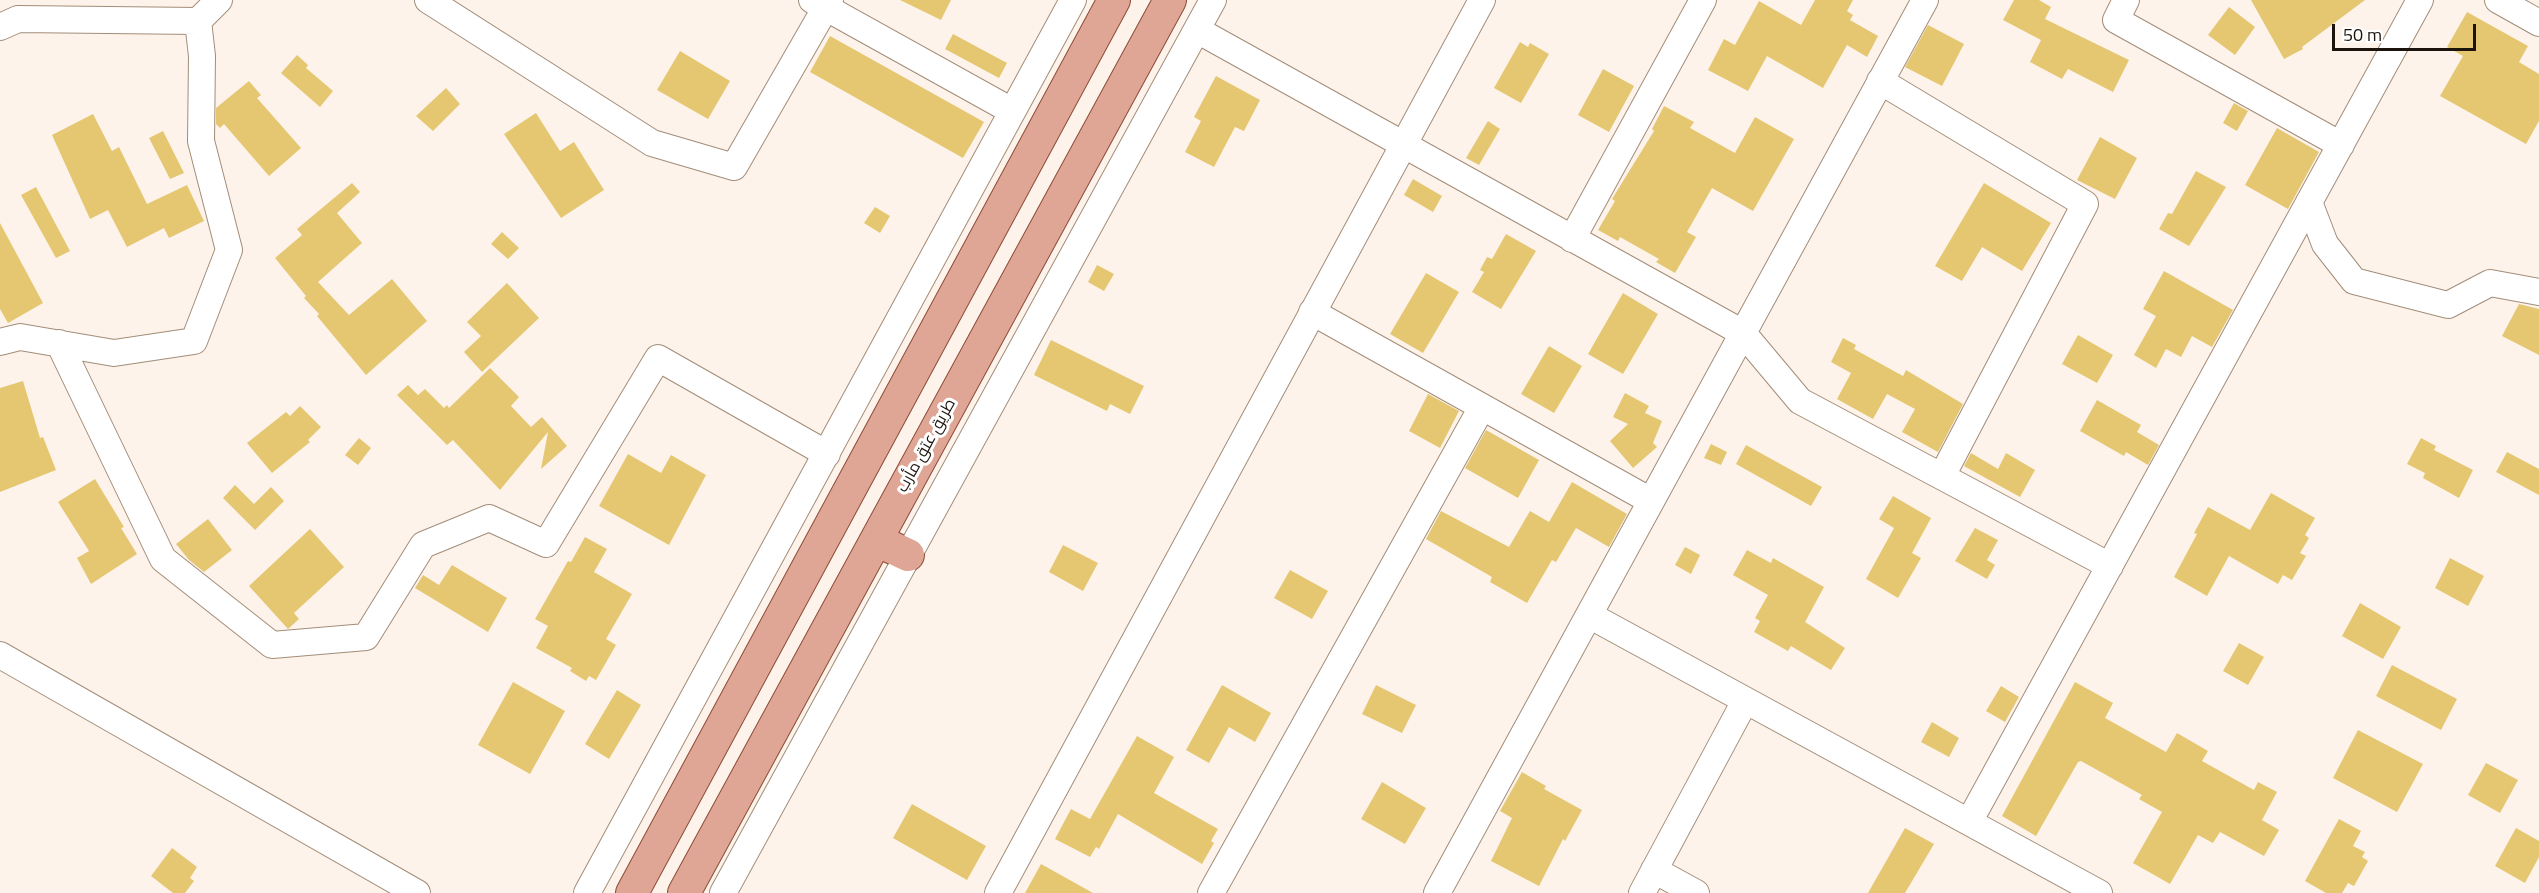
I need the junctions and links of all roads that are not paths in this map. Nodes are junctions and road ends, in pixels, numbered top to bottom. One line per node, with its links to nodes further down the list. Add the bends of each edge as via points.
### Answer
1 (219, 0): 14 (street)
2 (428, 0): 13 (street, via 652,143 734,167)
3 (1073, 0): 19 (street)
4 (1114, 0): 37 (main road)
5 (1170, 0): 33 (main road, طريق عتق مأرب)
6 (1213, 0): 17 (street)
7 (1482, 0): 20 (street)
8 (1703, 0): 23 (street)
9 (1925, 0): 18 (street)
10 (2126, 0): 21 (street, via 2116,20)
11 (2420, 0): 21 (street)
12 (2498, 0): 15 (street)
13 (822, 3): 19 (street)
14 (198, 21): 16 (street, via 18,19); 28 (street, via 202,56 201,141 230,250 194,341 114,353)
15 (2539, 22)
16 (0, 27)
17 (1197, 30): 20 (street); 34 (street)
18 (1880, 81): 26 (street); 31 (street, via 2085,204)
19 (1012, 111): 30 (street)
20 (1401, 145): 23 (street); 25 (street)
21 (2341, 145): 22 (street)
22 (2309, 202): 24 (street, via 2325,244 2354,281 2448,305 2490,283); 35 (street)
23 (1572, 239): 26 (street)
24 (2539, 292)
25 (1312, 312): 29 (street); 48 (street)
26 (1743, 333): 31 (street, via 1800,401); 32 (street)
27 (0, 342): 28 (street, via 20,337)
28 (59, 343): 30 (street, via 163,559 272,645 366,637 423,545 489,518 546,544 658,358)
29 (1482, 407): 32 (street); 49 (street)
30 (826, 454): 44 (street)
31 (1942, 476): 35 (street)
32 (1651, 501): 36 (street)
33 (876, 540): 34 (main road); 38 (main road, طريق عتق مأرب)
34 (908, 555): 47 (street)
35 (2110, 566): 41 (street)
36 (1589, 615): 40 (street); 50 (street)
37 (777, 627): 38 (main road); 45 (main road)
38 (819, 645): 46 (main road, طريق عتق مأرب)
39 (0, 655): 43 (street)
40 (1745, 701): 41 (street); 42 (street)
41 (1969, 822): 53 (street)
42 (1654, 870): 51 (street); 52 (street)
43 (417, 893)
44 (587, 893)
45 (632, 893)
46 (684, 893)
47 (723, 893)
48 (998, 893)
49 (1211, 893)
50 (1437, 893)
51 (1642, 893)
52 (1696, 893)
53 (2099, 893)

